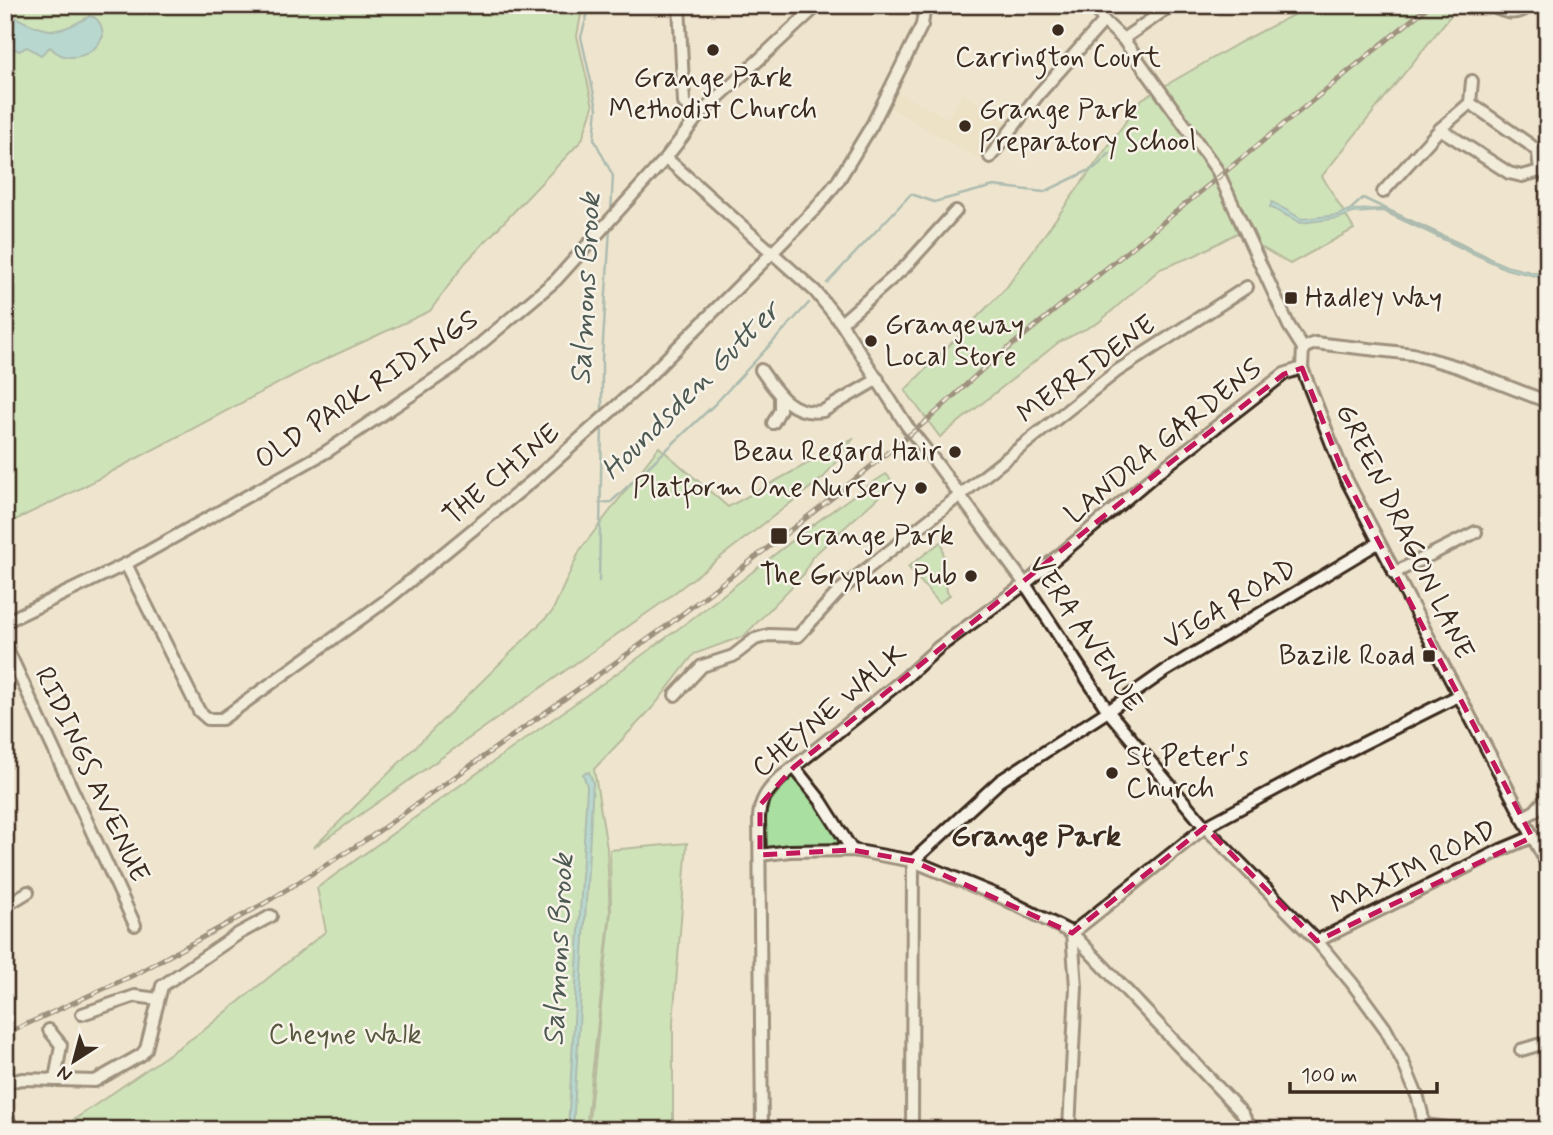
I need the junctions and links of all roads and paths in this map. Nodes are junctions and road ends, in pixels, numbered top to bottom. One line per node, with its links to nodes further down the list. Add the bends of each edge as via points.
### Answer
1 (679, 5): 12 (street, via 684,103)
2 (818, 5): 12 (street, OLD PARK RIDINGS)
3 (925, 5): 19 (street, THE CHINE, via 922,25 856,153 817,207)
4 (1094, 5): 8 (street)
5 (1172, 5): 9 (street)
6 (1489, 5): 7 (street, via 1515,14)
7 (1531, 5)
8 (1104, 21): 9 (street); 14 (street)
9 (1122, 39): 22 (street, via 1217,170)
10 (1472, 81): 11 (street)
11 (1470, 103): 13 (street); 16 (street, via 1538,152)
12 (696, 119): 15 (street, OLD PARK RIDINGS)
13 (1440, 129): 16 (street, via 1509,173); 17 (street)
14 (990, 157)
15 (666, 158): 19 (street, VERA AVENUE); 32 (street, OLD PARK RIDINGS, via 556,280 453,367 326,452)
16 (1544, 174)
17 (1383, 191)
18 (956, 211): 21 (street, via 905,266)
19 (772, 253): 21 (street, VERA AVENUE, via 815,291); 32 (street, THE CHINE, via 537,477 388,599 222,719 208,719 199,711)
20 (1247, 287): 29 (street, MERRIDENE, via 1117,371)
21 (841, 323): 25 (street, VERA AVENUE)
22 (1303, 348): 23 (street, GREEN DRAGON LANE); 27 (street, via 1315,343 1413,354)
23 (1302, 368): 31 (street, GREEN DRAGON LANE, via 1344,475); 34 (street, LANDRA GARDENS, via 1284,374 1157,473)
24 (761, 370): 26 (street)
25 (878, 379): 26 (street, via 823,411 808,411); 29 (street, VERA AVENUE)
26 (780, 398): 28 (street)
27 (1548, 402)
28 (774, 423)
29 (959, 496): 34 (street, VERA AVENUE); 37 (street, MERRIDENE, via 839,590 798,636 755,639 733,656 702,666)
30 (1476, 532): 33 (street)
31 (1378, 543): 33 (street, GREEN DRAGON LANE); 39 (street, VIGA ROAD, via 1165,671)
32 (126, 564): 35 (street, OLD PARK RIDINGS)
33 (1394, 573): 38 (street, GREEN DRAGON LANE)
34 (1025, 584): 39 (street, VERA AVENUE); 40 (street, CHEYNE WALK, via 939,647)
35 (5, 622)
36 (5, 644): 52 (street, RIDINGS AVENUE)
37 (675, 695)
38 (1458, 696): 42 (street, GREEN DRAGON LANE); 43 (street)
39 (1108, 711): 43 (street, VERA AVENUE); 47 (street, VIGA ROAD, via 1000,781)
40 (794, 767): 45 (street); 46 (street, CHEYNE WALK, via 766,793 760,805)
41 (1547, 799): 42 (street)
42 (1522, 818): 44 (street, GREEN DRAGON LANE)
43 (1205, 827): 53 (street); 54 (street, VERA AVENUE)
44 (1532, 837): 48 (street, GREEN DRAGON LANE); 54 (street, MAXIM ROAD)
45 (852, 850): 46 (street); 47 (street)
46 (760, 855): 65 (street, CHEYNE WALK)
47 (913, 861): 53 (street, via 1001,897); 66 (street)
48 (1548, 866)
49 (28, 892): 50 (street)
50 (5, 906)
51 (271, 916): 55 (street, via 162,986)
52 (135, 925)
53 (1072, 933): 67 (street, via 1076,987); 68 (street, via 1242,1113)
54 (1317, 941): 63 (street, VERA AVENUE, via 1385,1028 1418,1098)
55 (158, 999): 56 (street, via 135,996); 60 (street, via 141,1055 95,1081)
56 (82, 1014)
57 (49, 1030): 60 (street, via 61,1045)
58 (1548, 1042): 59 (street)
59 (1521, 1050)
60 (55, 1080): 61 (street)
61 (5, 1083)
62 (5, 1110): 64 (street)
63 (1423, 1128): 69 (street)
64 (12, 1130)
65 (762, 1130)
66 (912, 1130)
67 (1069, 1130)
68 (1252, 1130)
69 (1468, 1130)

